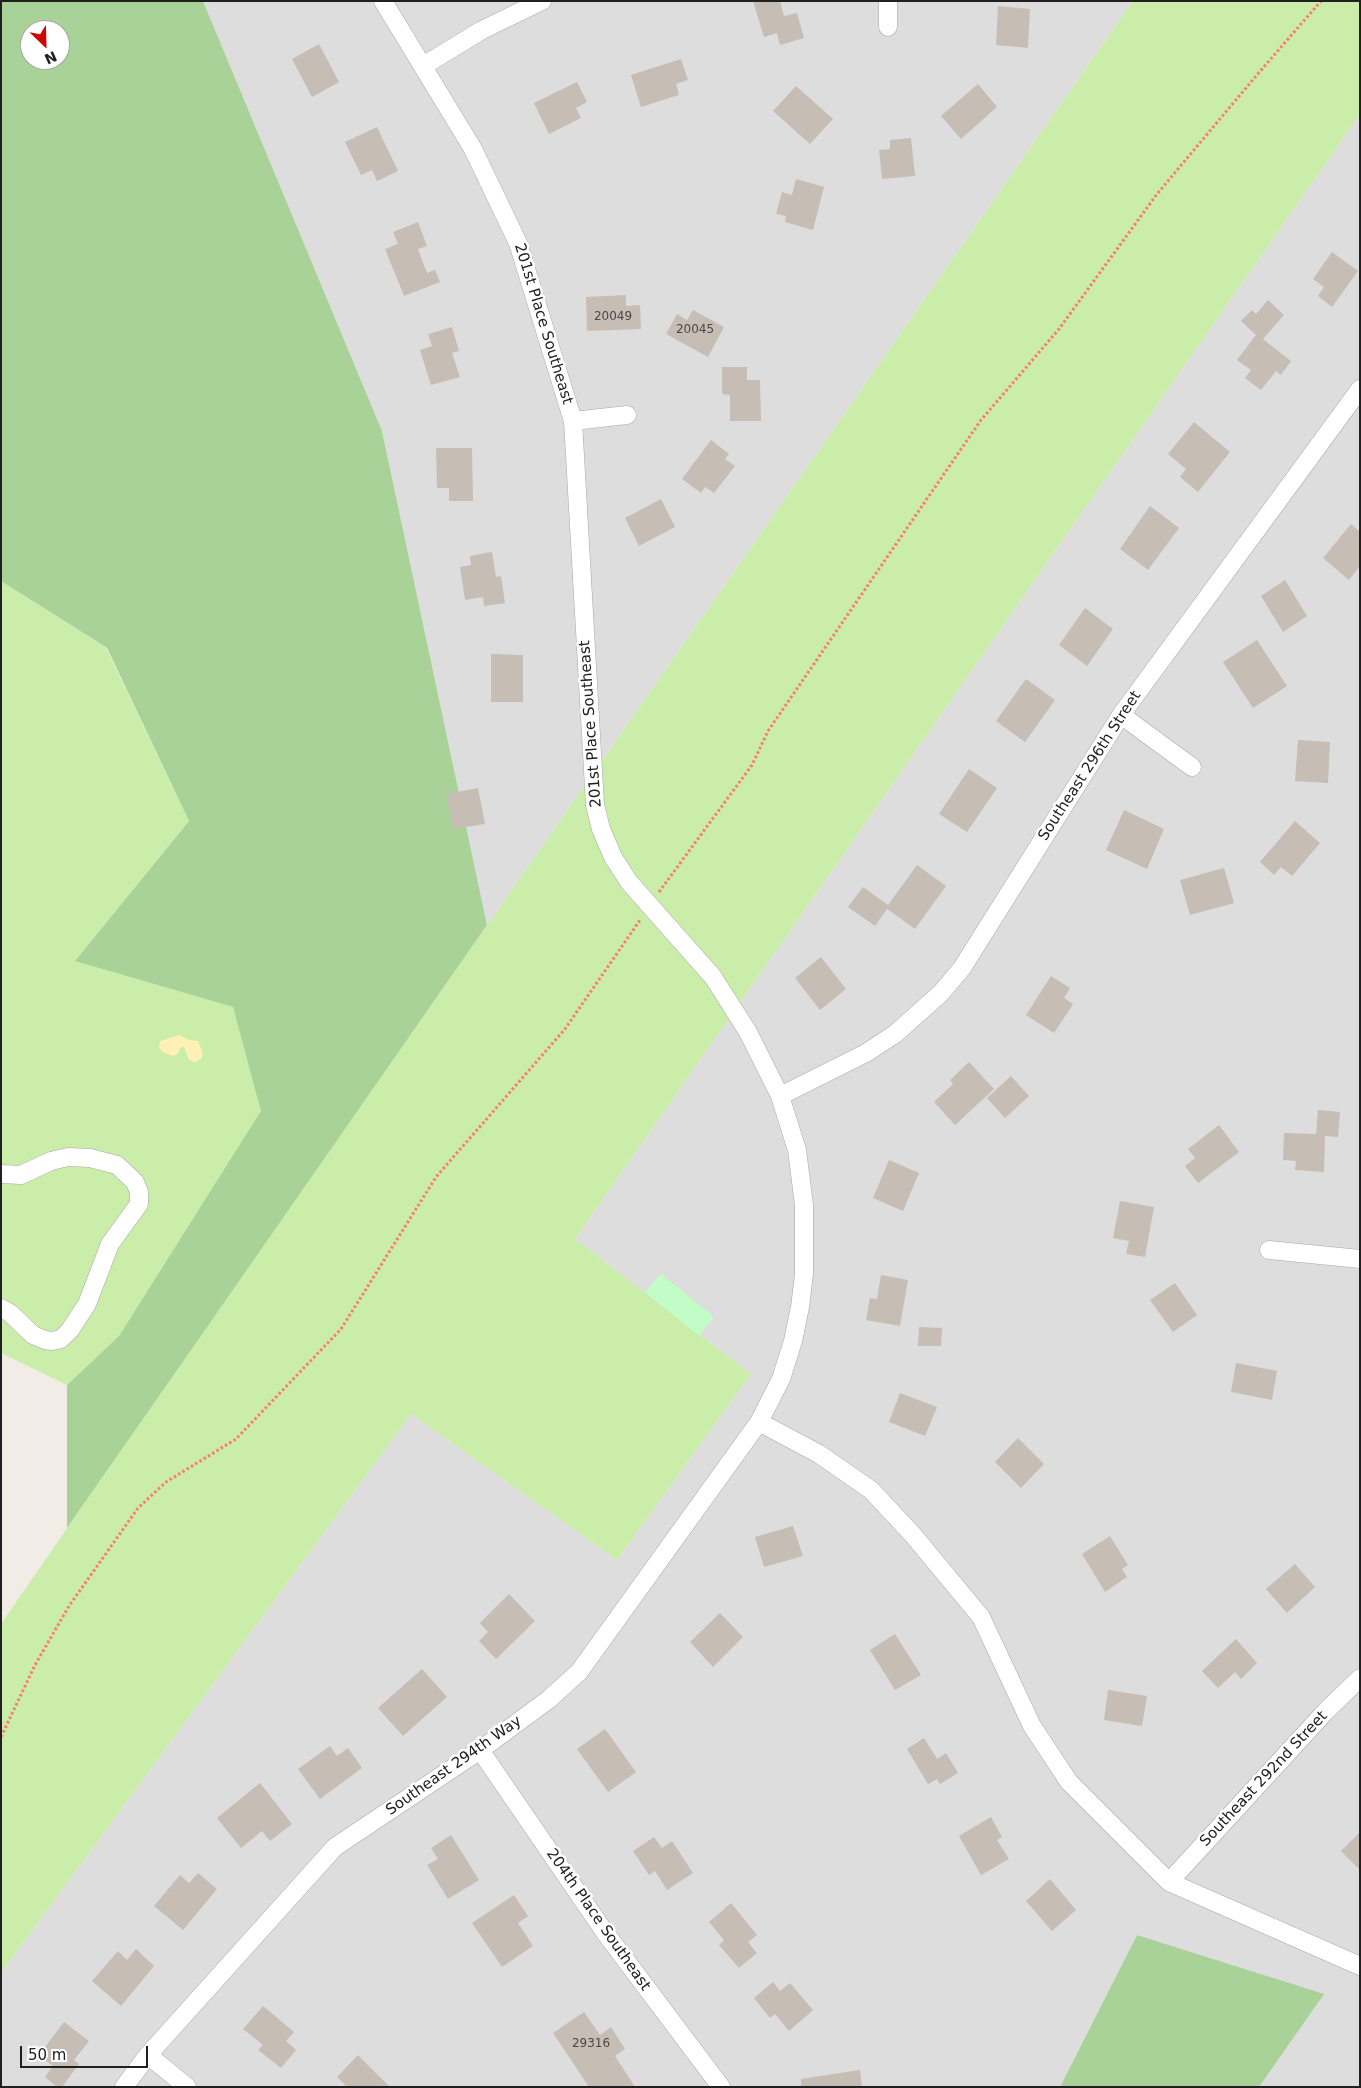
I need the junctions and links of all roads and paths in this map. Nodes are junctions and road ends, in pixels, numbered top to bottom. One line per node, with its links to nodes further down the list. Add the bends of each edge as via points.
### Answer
1 (383, 1): 6 (street, 201st Place Southeast)
2 (542, 1): 6 (street, via 482,30)
3 (888, 1): 5 (street)
4 (1321, 1): 12 (path, via 1157,194 1058,329 981,420 773,724 752,765)
5 (888, 27)
6 (423, 66): 9 (street, 201st Place Southeast, via 473,149 518,243)
7 (1360, 389): 10 (street, Southeast 296th Street)
8 (626, 414): 9 (street)
9 (573, 421): 12 (street, 201st Place Southeast, via 595,805 613,856)
10 (1121, 715): 11 (street); 13 (street, Southeast 296th Street, via 962,968 941,993 895,1034 866,1053)
11 (1192, 766)
12 (649, 906): 13 (street, 201st Place Southeast, via 713,977 748,1032); 20 (path, via 564,1029 436,1176 341,1329 236,1439 166,1482 138,1508 70,1606 35,1665)
13 (780, 1096): 18 (street, 201st Place Southeast, via 797,1150 804,1205 804,1274 793,1342 781,1379)
14 (1, 1174): 17 (street, via 21,1174 68,1157 90,1158 117,1165 127,1172 136,1182 139,1204 110,1244 87,1304 62,1339 52,1341 33,1335 10,1312)
15 (1269, 1250): 16 (street)
16 (1360, 1259)
17 (1, 1308)
18 (759, 1422): 21 (street, Southeast 294th Way, via 579,1672 548,1700); 22 (street, via 819,1454 871,1490 913,1535 981,1617 1032,1726 1069,1782)
19 (1360, 1678): 22 (street, Southeast 292nd Street)
20 (1, 1737)
21 (480, 1750): 24 (street, Southeast 294th Way, via 335,1847); 27 (street, 204th Place Southeast, via 606,1934)
22 (1170, 1882): 23 (street)
23 (1360, 1966)
24 (148, 2055): 25 (street, Southeast 294th Way); 26 (street)
25 (124, 2087)
26 (187, 2087)
27 (721, 2087)

